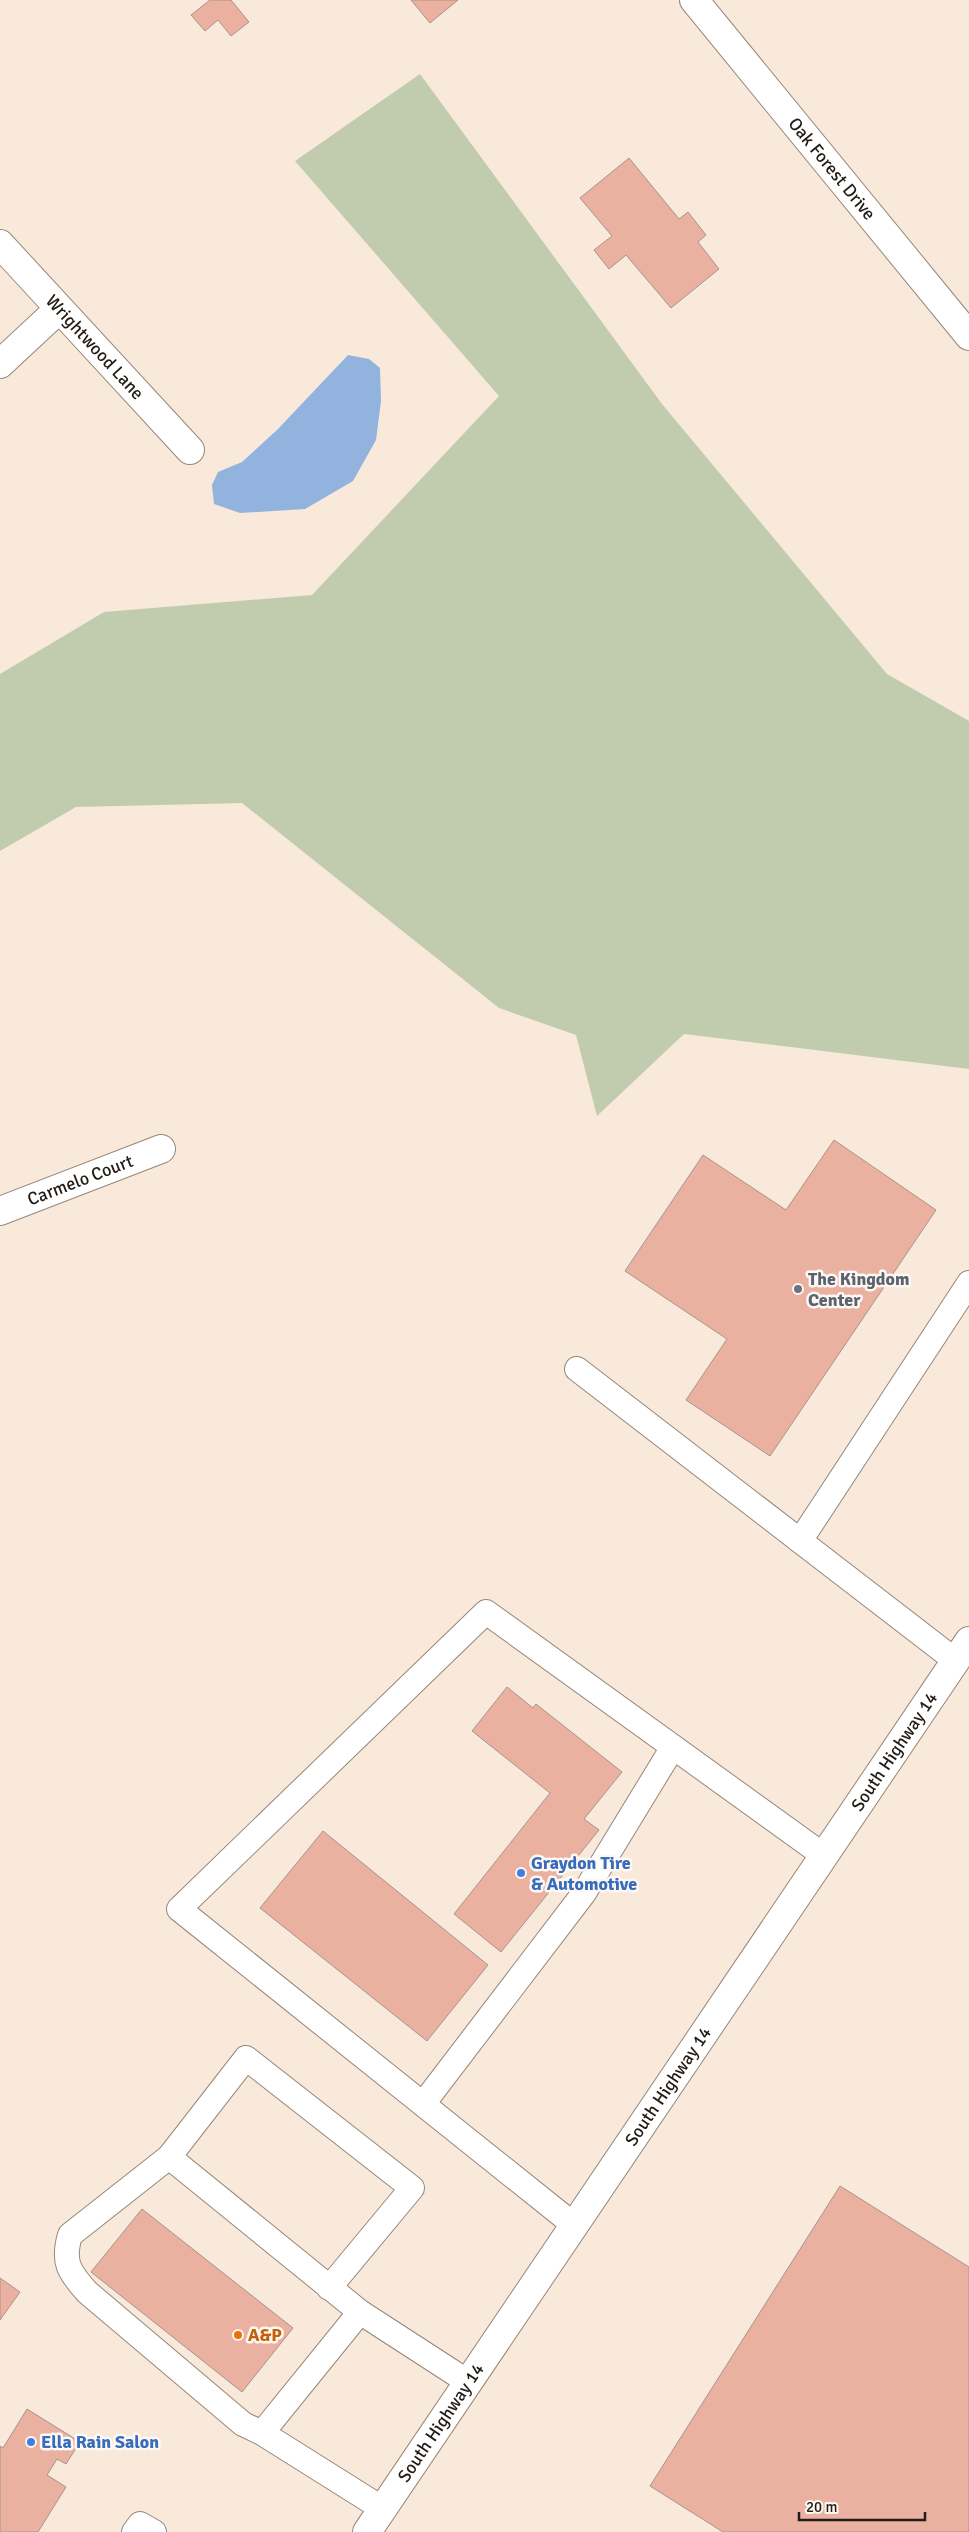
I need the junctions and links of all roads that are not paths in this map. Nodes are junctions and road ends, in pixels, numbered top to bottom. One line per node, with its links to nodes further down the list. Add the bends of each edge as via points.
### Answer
1 (694, 0): 4 (main road, Oak Forest Drive)
2 (0, 244): 3 (main road, Wrightwood Lane)
3 (59, 309): 5 (main road); 6 (main road, Wrightwood Lane)
4 (969, 336)
5 (0, 364)
6 (190, 450)
7 (161, 1149): 8 (main road, Carmelo Court)
8 (0, 1212)
9 (969, 1283): 11 (lane)
10 (577, 1369): 11 (lane)
11 (800, 1541): 12 (lane)
12 (962, 1651): 14 (main road, South Highway 14)
13 (673, 1747): 14 (lane); 15 (lane, via 584,1893); 15 (lane, via 486,1612 179,1909)
14 (823, 1854): 17 (main road, South Highway 14)
15 (422, 2104): 17 (lane)
16 (169, 2157): 18 (lane); 18 (lane, via 246,2058 412,2188); 21 (lane, via 70,2235 65,2252 71,2274 87,2292 243,2424)
17 (574, 2225): 20 (main road, South Highway 14)
18 (330, 2288): 19 (lane)
19 (360, 2312): 20 (lane); 21 (lane)
20 (468, 2382): 22 (main road, South Highway 14)
21 (262, 2433): 22 (lane)
22 (383, 2508): 25 (main road, South Highway 14)
23 (134, 2532): 24 (lane, via 140,2524)
24 (154, 2532)
25 (367, 2532)

